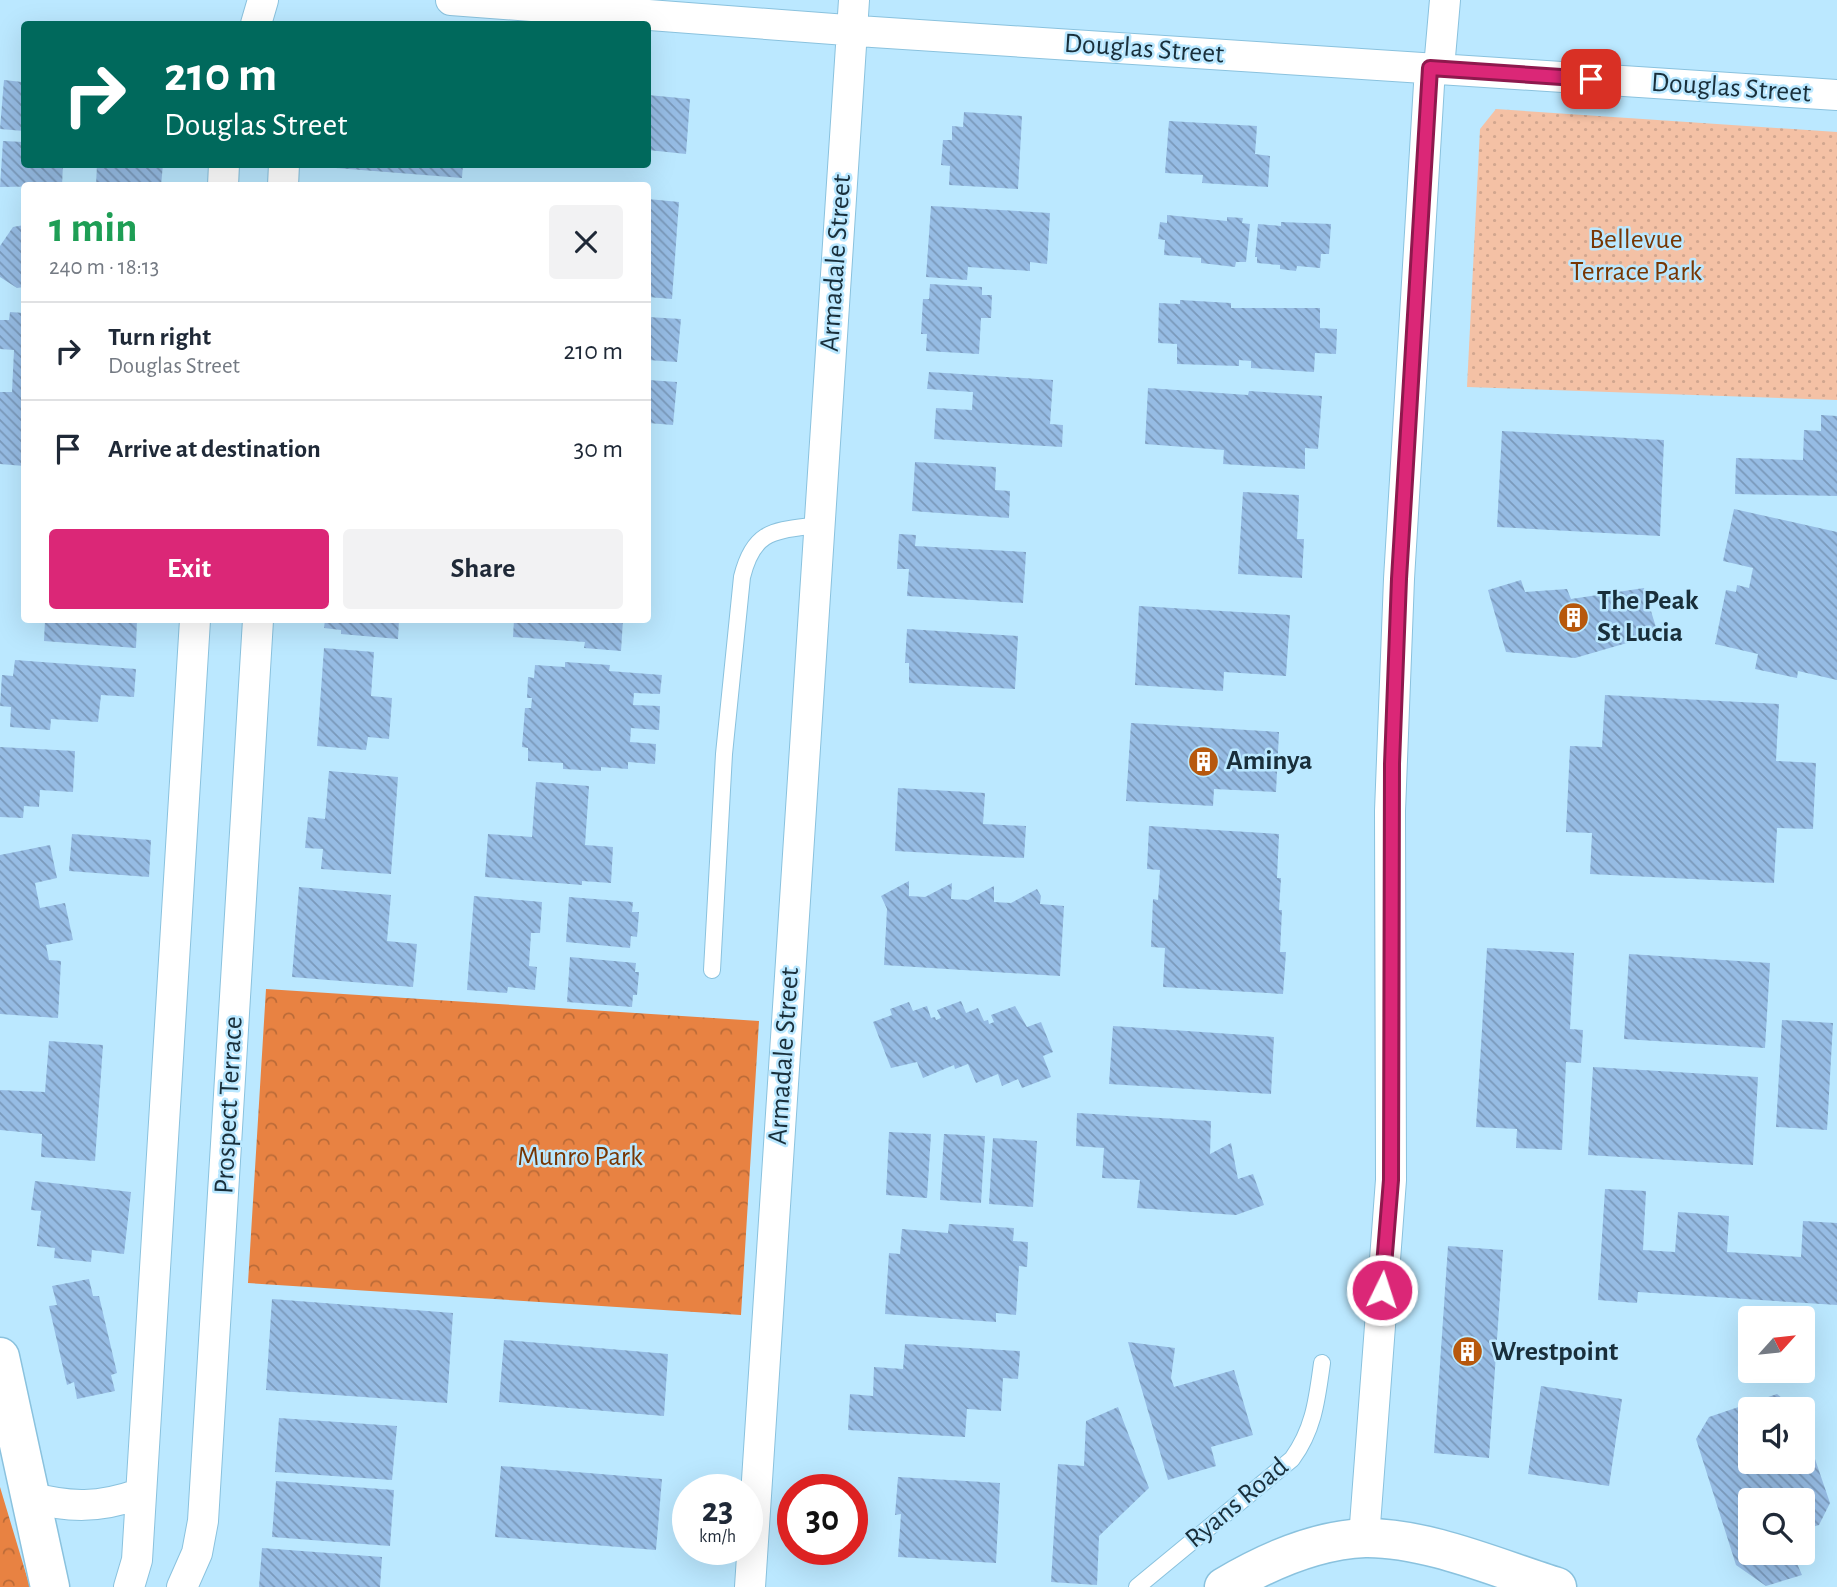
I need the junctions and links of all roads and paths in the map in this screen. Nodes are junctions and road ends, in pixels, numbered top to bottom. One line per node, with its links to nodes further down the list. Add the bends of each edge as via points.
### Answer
1 (266, 0): 5 (street); 6 (street)
2 (451, 0): 7 (street, Douglas Street)
3 (854, 0): 7 (street, Armadale Street)
4 (1445, 0): 8 (street)
5 (257, 21)
6 (270, 21)
7 (852, 30): 8 (street, Douglas Street); 10 (street, Armadale Street)
8 (1435, 68): 9 (street, Douglas Street); 18 (street, via 1399,579 1391,785 1391,1180)
9 (1837, 94)
10 (819, 525): 13 (lane, via 779,530 761,538 748,554 742,577 724,754); 23 (street, Armadale Street)
11 (195, 623): 16 (street)
12 (258, 623): 22 (street, Prospect Terrace, via 203,1521 197,1553)
13 (712, 970)
14 (0, 1357): 17 (street)
15 (1322, 1363): 24 (lane, Ryans Road, via 1314,1417 1292,1459)
16 (139, 1494): 17 (street, via 85,1507); 21 (street, via 136,1570)
17 (30, 1497): 20 (street)
18 (1364, 1538): 19 (street, via 1293,1552); 25 (street, via 1424,1546)
19 (1238, 1583)
20 (50, 1587)
21 (129, 1587)
22 (183, 1587)
23 (750, 1587)
24 (1137, 1587)
25 (1557, 1587)

